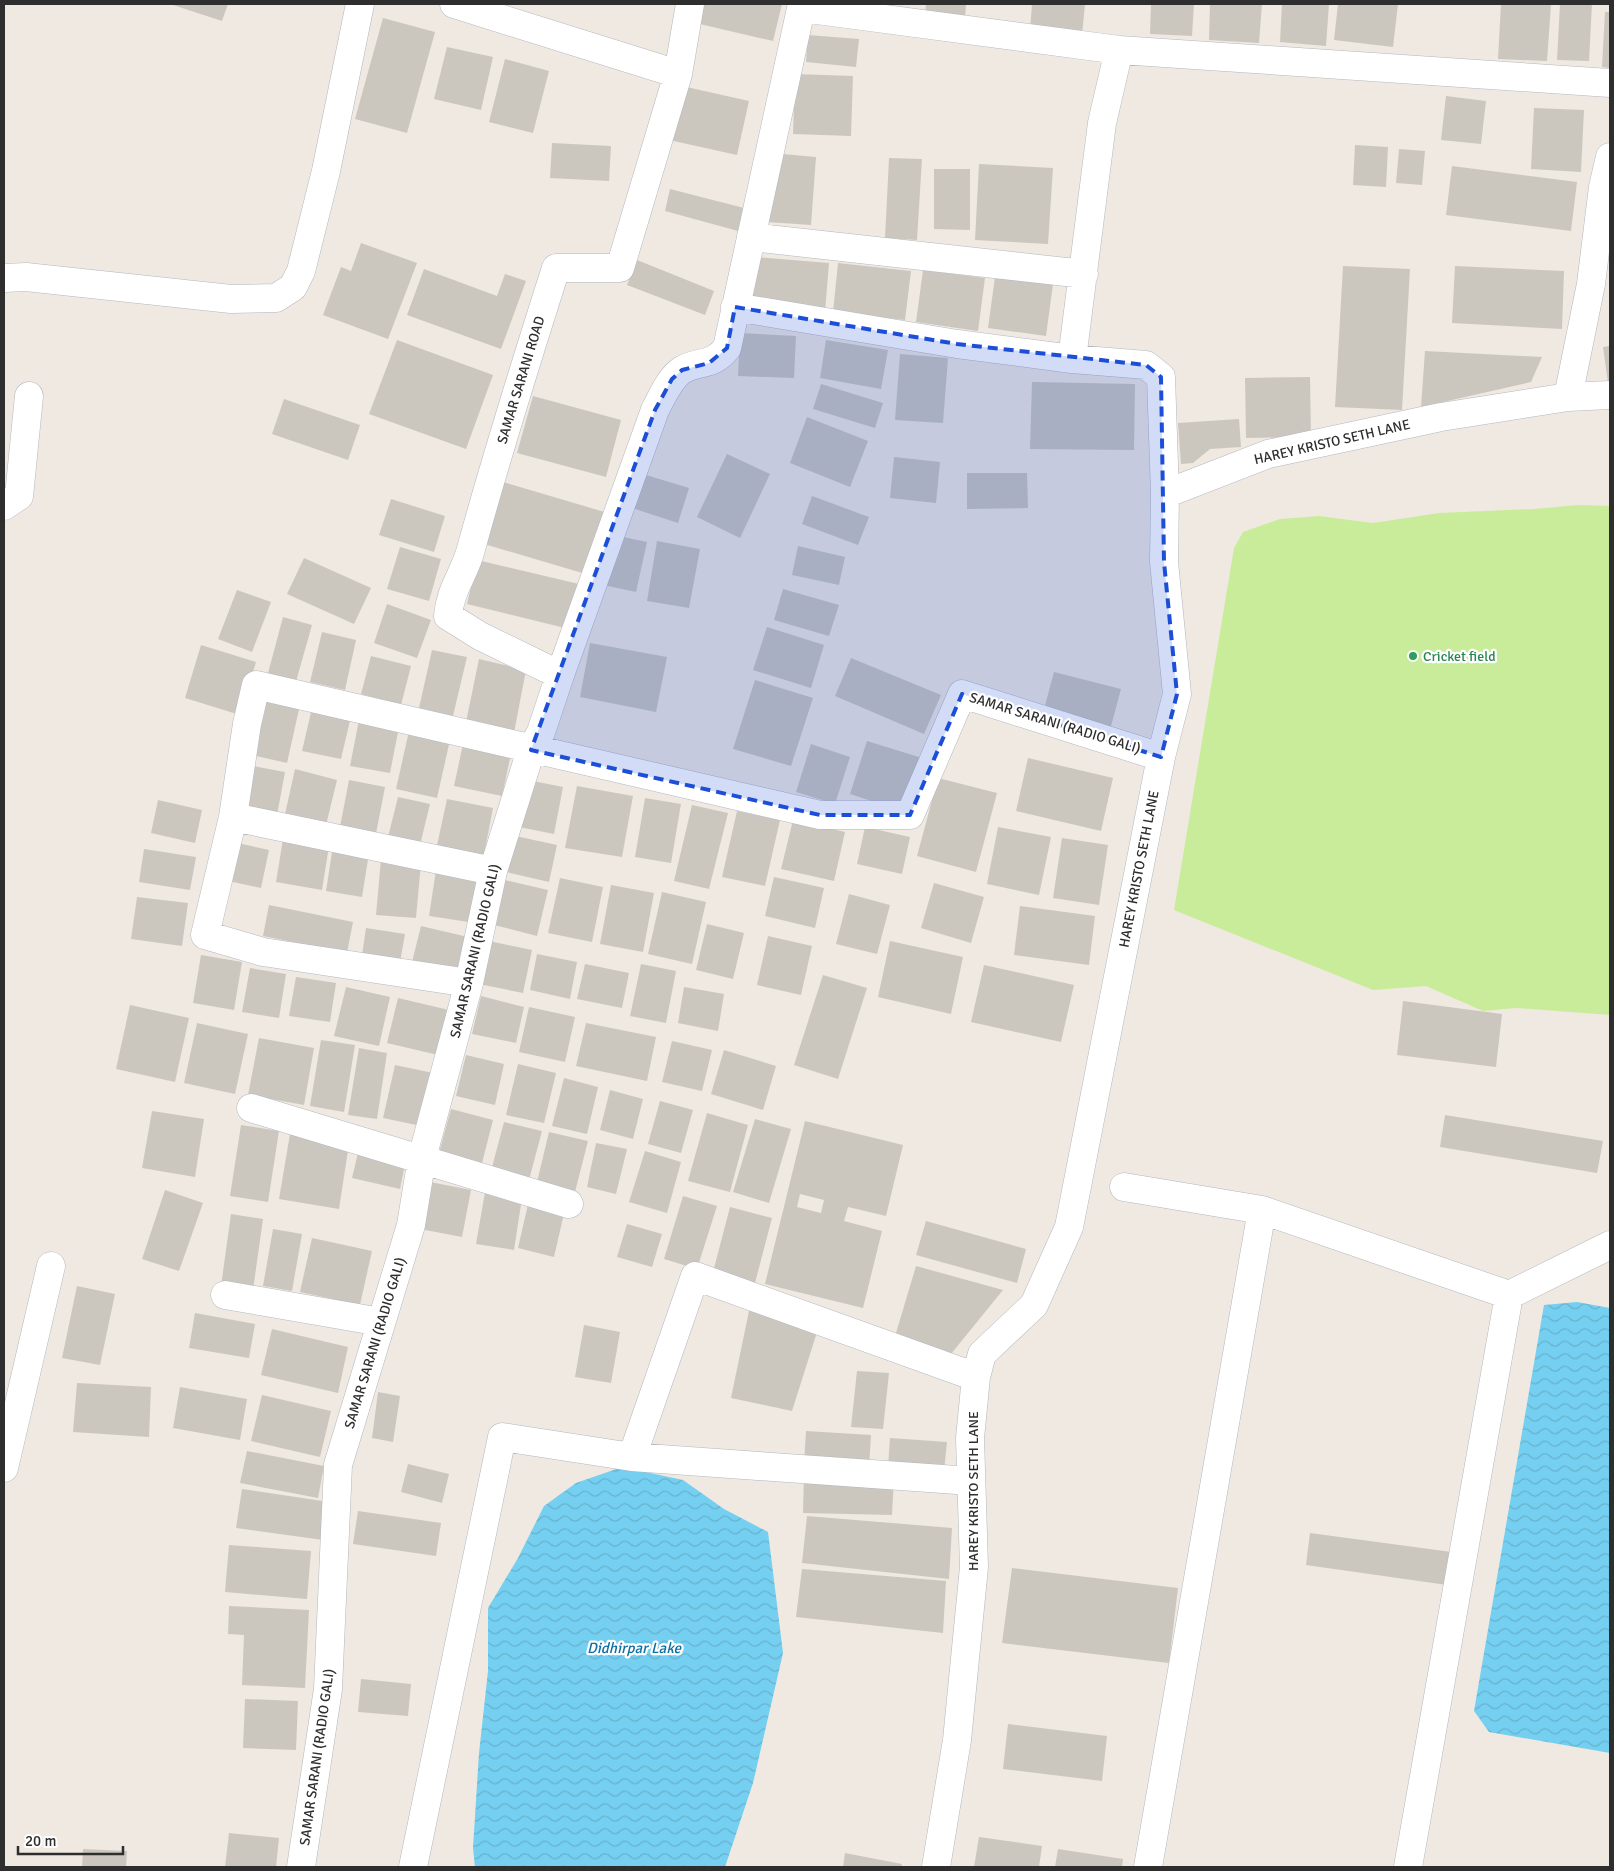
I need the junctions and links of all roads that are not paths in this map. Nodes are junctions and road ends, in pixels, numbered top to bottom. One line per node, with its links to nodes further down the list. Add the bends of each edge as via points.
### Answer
1 (360, 4): 11 (street, via 324,180 301,271 293,287 276,298 232,299 26,277)
2 (454, 4): 6 (street)
3 (690, 4): 6 (street, SAMAR SARANI ROAD)
4 (802, 6): 5 (street); 9 (street)
5 (1119, 50): 7 (street); 10 (street, via 1102,123)
6 (678, 74): 19 (street, SAMAR SARANI ROAD, via 620,268 556,268 470,553 449,599 448,616 480,636)
7 (1610, 83)
8 (1610, 157): 16 (street, via 1591,284)
9 (751, 237): 10 (street); 12 (street)
10 (1084, 274): 13 (street)
11 (4, 278)
12 (736, 307): 13 (street); 19 (street, via 727,348 709,363 682,370 672,379 655,410)
13 (1072, 360): 17 (street, via 1146,365 1161,377)
14 (1610, 395): 16 (street, HAREY KRISTO SETH LANE)
15 (29, 396): 18 (street, via 19,496)
16 (1568, 397): 17 (street, HAREY KRISTO SETH LANE, via 1441,417 1268,454)
17 (1165, 494): 21 (street, HAREY KRISTO SETH LANE, via 1164,562 1177,694)
18 (4, 506)
19 (560, 676): 20 (street, via 541,732)
20 (531, 750): 21 (street, SAMAR SARANI (RADIO GALI), via 820,816 910,816 962,694); 22 (street, via 256,685); 23 (street, SAMAR SARANI (RADIO GALI))
21 (1161, 756): 35 (street, HAREY KRISTO SETH LANE, via 1069,1227 1034,1305 982,1354)
22 (233, 817): 23 (street); 24 (street, via 205,935 263,952)
23 (493, 871): 24 (street, SAMAR SARANI (RADIO GALI))
24 (469, 983): 26 (street, SAMAR SARANI (RADIO GALI))
25 (251, 1108): 26 (street)
26 (422, 1158): 28 (street); 34 (street, SAMAR SARANI (RADIO GALI), via 411,1225)
27 (1124, 1187): 29 (street)
28 (569, 1204)
29 (1262, 1210): 33 (street); 42 (street)
30 (1610, 1245): 33 (street)
31 (51, 1266): 37 (street)
32 (225, 1295): 34 (street)
33 (1509, 1295): 43 (street)
34 (381, 1322): 39 (street, SAMAR SARANI (RADIO GALI), via 338,1465 328,1689)
35 (976, 1377): 36 (street, via 695,1276); 38 (street, HAREY KRISTO SETH LANE, via 970,1438)
36 (632, 1458): 38 (street); 40 (street, via 502,1437)
37 (4, 1468)
38 (972, 1481): 41 (street, HAREY KRISTO SETH LANE, via 974,1566 957,1740)
39 (301, 1867)
40 (413, 1867)
41 (936, 1867)
42 (1148, 1867)
43 (1408, 1867)

